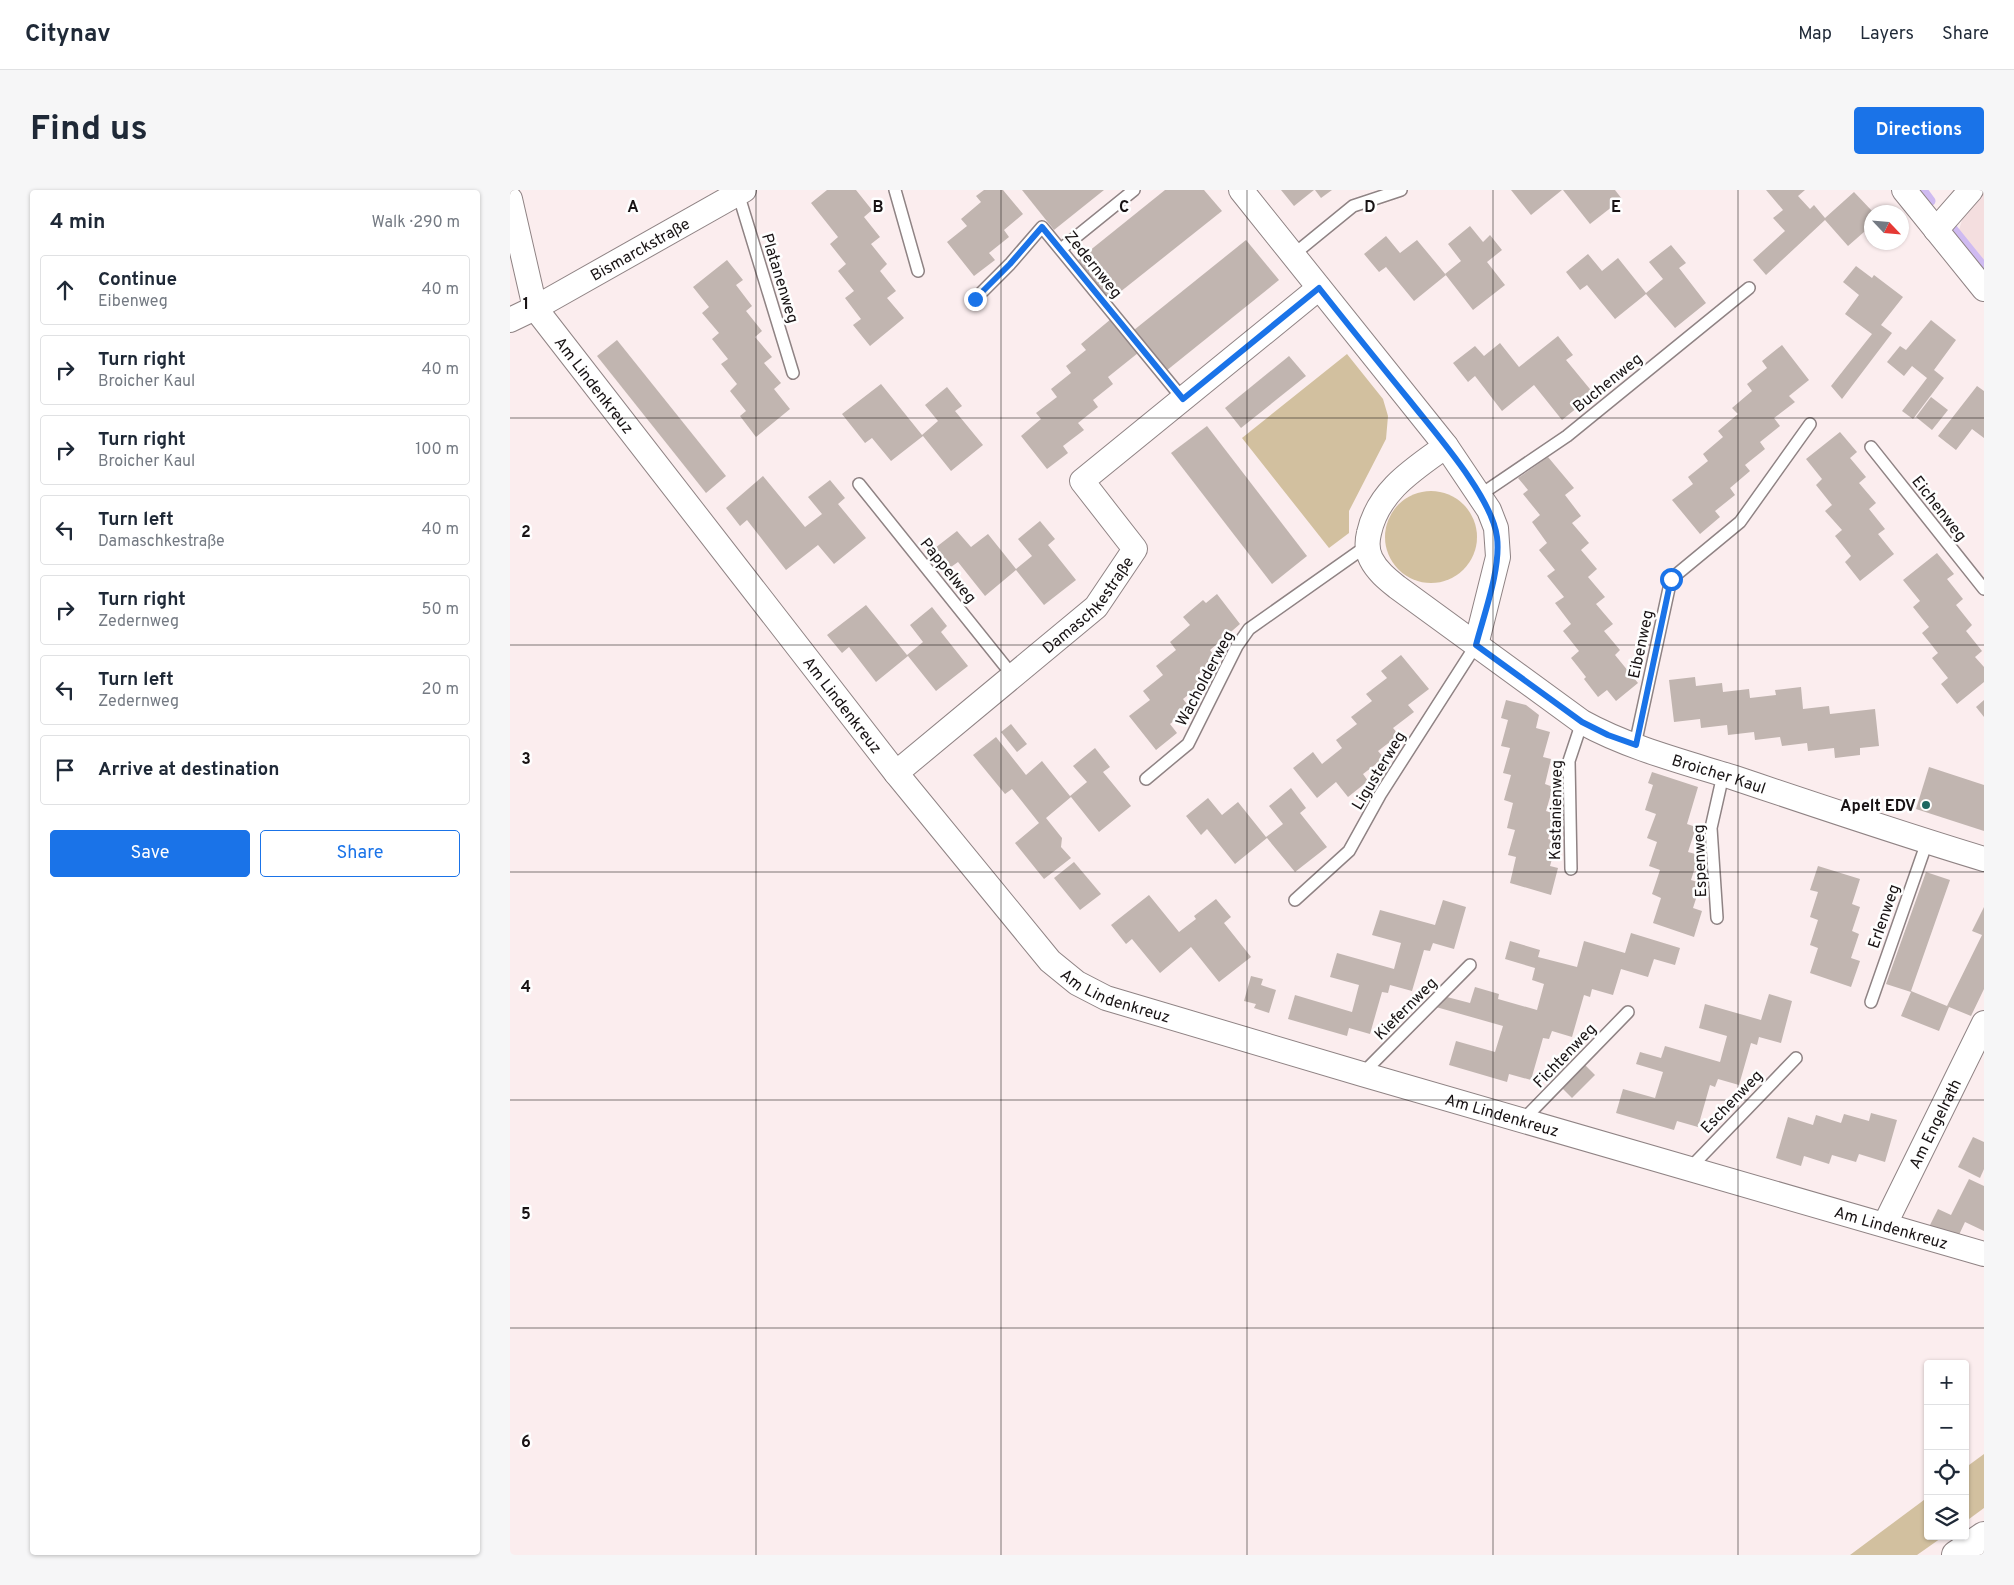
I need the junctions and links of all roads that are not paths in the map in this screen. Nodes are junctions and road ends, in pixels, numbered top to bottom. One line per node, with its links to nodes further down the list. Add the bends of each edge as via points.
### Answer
1 (895, 190): 12 (lane)
2 (1134, 190): 10 (lane)
3 (1241, 190): 11 (street)
4 (1402, 190): 11 (lane, via 1353,206)
5 (1904, 190): 9 (street)
6 (1971, 190): 9 (street)
7 (741, 192): 17 (street, Bismarckstraße); 19 (lane, Platanenweg)
8 (510, 199): 17 (street)
9 (1936, 230): 15 (street)
10 (1061, 249): 16 (lane, Zedernweg, via 1042,227); 20 (lane, Zedernweg)
11 (1293, 255): 13 (street)
12 (918, 270)
13 (1319, 288): 20 (street, Damaschkestraße); 22 (street)
14 (1749, 288): 25 (lane, Buchenweg, via 1568,436)
15 (1984, 289)
16 (975, 299)
17 (535, 308): 18 (street, Bismarckstraße); 32 (street, Am Lindenkreuz)
18 (510, 320)
19 (793, 373)
20 (1183, 399): 29 (street, Damaschkestraße, via 1082,481 1135,548 1096,607)
21 (1810, 424): 31 (lane, Eibenweg, via 1740,522 1671,579)
22 (1446, 446): 25 (street); 26 (street, via 1389,492 1372,522)
23 (1871, 448): 27 (lane, Eichenweg)
24 (859, 484): 29 (lane, Pappelweg)
25 (1480, 495): 28 (street, via 1493,519 1498,546 1496,568)
26 (1368, 544): 28 (street, Broicher Kaul, via 1371,559 1386,577); 34 (lane, Wacholderweg, via 1249,629 1236,646 1188,744)
27 (1984, 589)
28 (1476, 645): 30 (street, Broicher Kaul); 38 (lane, Ligusterweg, via 1380,795 1349,851)
29 (1013, 676): 32 (street, Damaschkestraße)
30 (1582, 722): 31 (street, Broicher Kaul); 37 (lane, Kastanienweg, via 1568,761)
31 (1636, 745): 33 (street, Broicher Kaul)
32 (896, 773): 45 (street, Am Lindenkreuz, via 1050,961 1077,984 1106,998)
33 (1723, 775): 35 (street, Broicher Kaul); 39 (lane, Espenweg, via 1711,828)
34 (1146, 779)
35 (1927, 842): 36 (street, Broicher Kaul); 41 (lane, Erlenweg)
36 (1984, 859)
37 (1571, 869)
38 (1295, 900)
39 (1717, 918)
40 (1470, 965): 45 (lane, Kiefernweg)
41 (1871, 1002)
42 (1628, 1012): 46 (lane, Fichtenweg)
43 (1984, 1023): 48 (street, Am Engelrath)
44 (1796, 1058): 47 (lane, Eschenweg)
45 (1362, 1074): 46 (street, Am Lindenkreuz)
46 (1523, 1120): 47 (street, Am Lindenkreuz)
47 (1690, 1168): 48 (street, Am Lindenkreuz)
48 (1885, 1224): 49 (street, Am Lindenkreuz)
49 (1984, 1254)
50 (1984, 1536): 51 (main road)
51 (1956, 1555)

